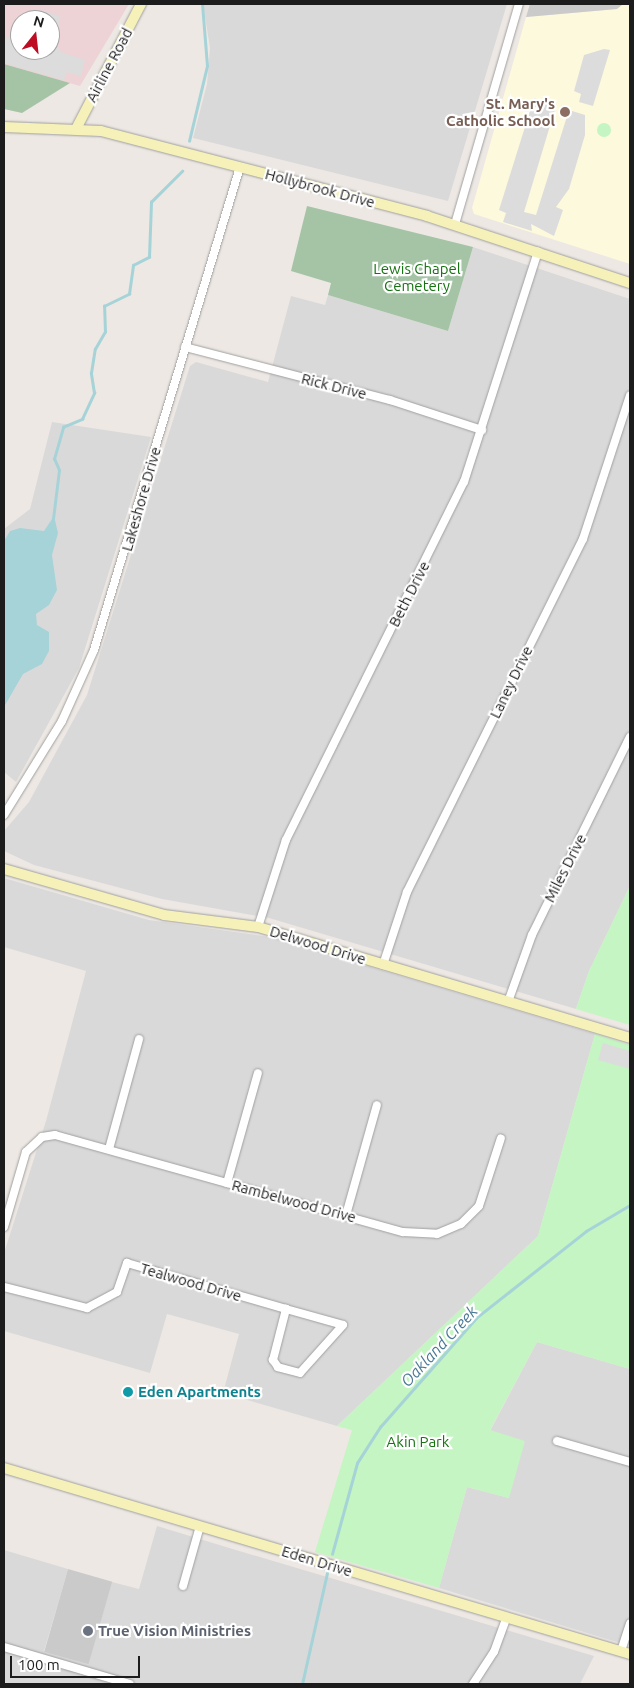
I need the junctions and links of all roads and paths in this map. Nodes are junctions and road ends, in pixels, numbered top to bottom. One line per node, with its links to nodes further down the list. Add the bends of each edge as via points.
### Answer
1 (141, 4): 4 (street, Airline Road)
2 (519, 4): 6 (street)
3 (4, 127): 4 (street, Hollybrook Drive)
4 (77, 127): 5 (street, Hollybrook Drive)
5 (240, 167): 6 (street, Hollybrook Drive); 9 (street, Lakeshore Drive)
6 (455, 224): 7 (street, Hollybrook Drive)
7 (538, 252): 8 (street, Hollybrook Drive); 11 (street, Beth Drive)
8 (630, 283)
9 (185, 347): 11 (street, Rick Drive, via 390,400); 13 (street, Lakeshore Drive, via 89,663 62,721)
10 (630, 395): 16 (street, Laney Drive, via 582,539 407,892)
11 (482, 430): 15 (street, Beth Drive, via 459,492 286,840)
12 (630, 737): 17 (street, Miles Drive, via 532,935)
13 (4, 815)
14 (4, 869): 15 (street, Delwood Drive, via 164,916)
15 (258, 927): 16 (street, Delwood Drive)
16 (383, 965): 17 (street, Delwood Drive)
17 (508, 1002): 18 (street, Delwood Drive)
18 (630, 1038)
19 (139, 1039): 23 (street)
20 (258, 1073): 24 (street)
21 (377, 1105): 25 (street)
22 (502, 1138): 25 (street, Rambelwood Drive, via 484,1197 456,1227 416,1234)
23 (109, 1149): 24 (street, Rambelwood Drive); 26 (street, Rambelwood Drive, via 54,1135 34,1142 23,1159)
24 (227, 1183): 25 (street, Rambelwood Drive)
25 (346, 1215)
26 (4, 1227)
27 (4, 1287): 28 (street, Tealwood Drive, via 86,1308 118,1292 126,1263)
28 (286, 1309): 28 (street, Tealwood Drive, via 273,1360 278,1367 300,1372 343,1325)
29 (557, 1442): 30 (street)
30 (630, 1462)
31 (4, 1468): 32 (street, Eden Drive)
32 (200, 1526): 33 (street); 34 (street, Eden Drive)
33 (183, 1586)
34 (507, 1617): 37 (street, Eden Drive); 39 (street, via 494,1652)
35 (630, 1623): 37 (street)
36 (4, 1647): 38 (street)
37 (626, 1652)
38 (130, 1684)
39 (473, 1684)

